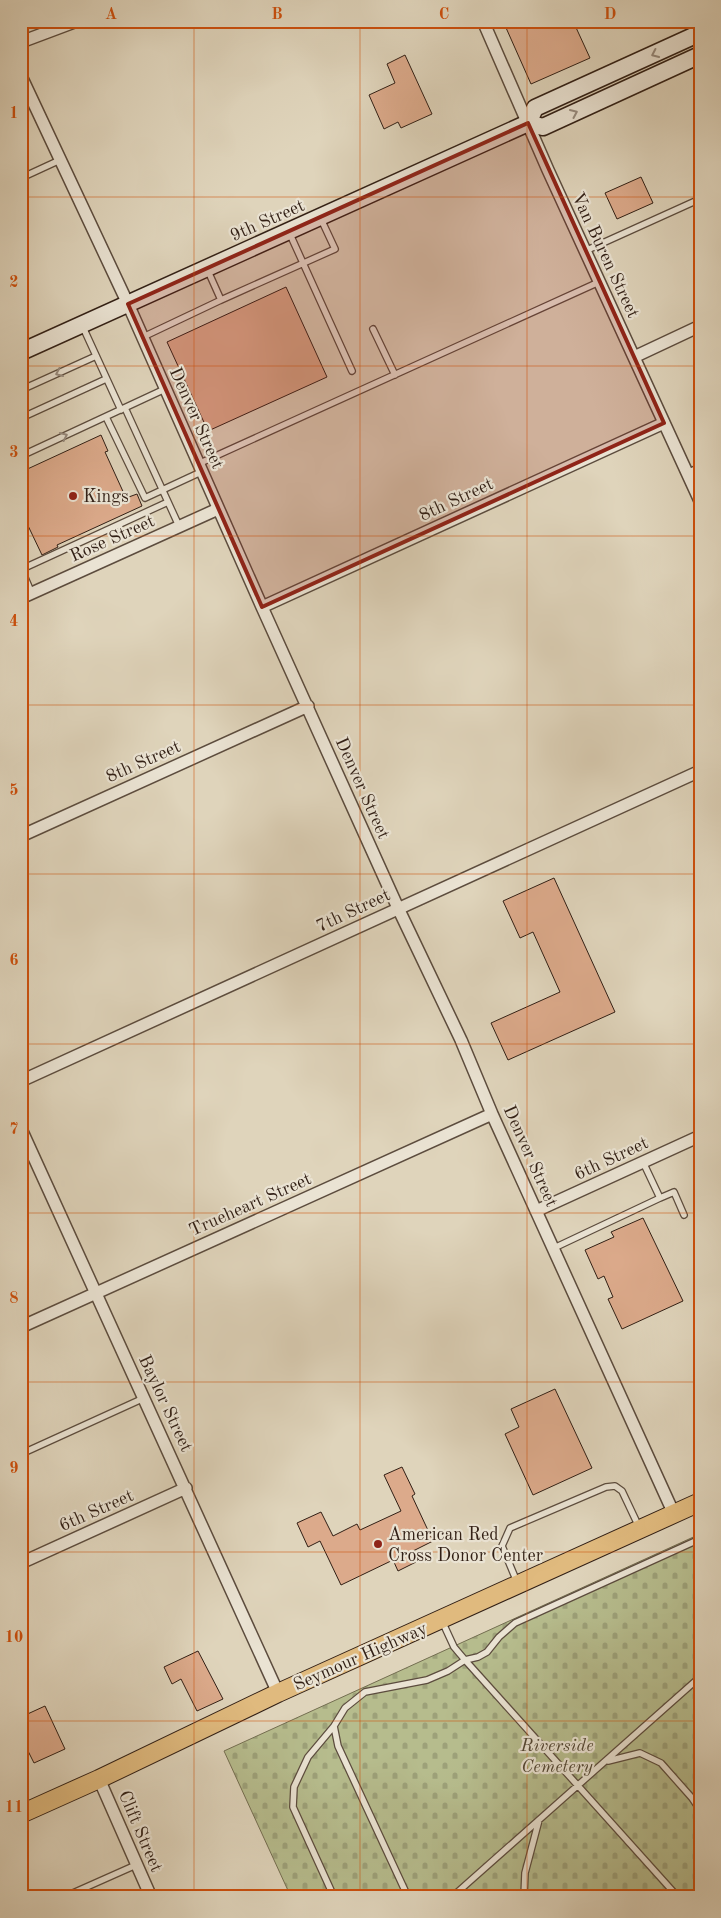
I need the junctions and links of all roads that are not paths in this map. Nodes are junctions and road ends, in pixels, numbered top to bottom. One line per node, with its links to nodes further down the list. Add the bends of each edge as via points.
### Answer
1 (77, 21): 4 (street)
2 (483, 21): 7 (street, Van Buren Street)
3 (700, 33): 7 (street, 9th Street, one-way to 7, via 535,108)
4 (21, 42)
5 (700, 55): 7 (street, 9th Street, one-way to 5, via 543,126)
6 (21, 76): 8 (street, Denver Street)
7 (528, 123): 11 (street, 9th Street); 13 (street, Van Buren Street)
8 (60, 160): 9 (lane); 18 (street, Denver Street)
9 (21, 178)
10 (700, 199): 13 (lane)
11 (320, 217): 12 (street, 9th Street); 14 (lane, via 335,249)
12 (288, 232): 14 (lane); 15 (street, 9th Street)
13 (585, 251): 16 (street, Van Buren Street)
14 (303, 263): 17 (lane); 26 (lane)
15 (207, 269): 17 (lane); 18 (street, 9th Street)
16 (599, 282): 25 (street, Van Buren Street); 27 (lane)
17 (221, 300): 22 (lane)
18 (128, 304): 19 (street, 9th Street); 22 (street, Denver Street)
19 (82, 325): 23 (street, 9th Street); 24 (lane)
20 (700, 326): 25 (street)
21 (373, 328): 27 (lane)
22 (143, 337): 29 (street, Denver Street)
23 (21, 352)
24 (96, 356): 28 (lane); 30 (lane, one-way to 30)
25 (634, 357): 34 (street, Van Buren Street)
26 (352, 371)
27 (395, 375): 37 (lane)
28 (106, 379): 31 (lane); 33 (lane)
29 (166, 389): 31 (lane); 37 (street, Denver Street)
30 (21, 390)
31 (123, 409): 32 (lane); 39 (lane)
32 (106, 416): 35 (lane, one-way to 32); 39 (lane, via 144,498)
33 (21, 418)
34 (664, 423): 38 (street, Van Buren Street); 46 (street, 8th Street)
35 (21, 456)
36 (700, 467): 38 (lane)
37 (200, 468): 39 (lane); 42 (street, Denver Street)
38 (687, 473): 40 (street, Van Buren Street)
39 (163, 490): 41 (lane)
40 (700, 501)
41 (168, 502): 43 (lane); 44 (lane)
42 (218, 509): 43 (street, Rose Street); 46 (street, Denver Street)
43 (180, 526): 45 (street, Rose Street)
44 (22, 569): 45 (lane)
45 (26, 596)
46 (262, 607): 47 (street, Denver Street)
47 (308, 706): 49 (street, 8th Street); 50 (street, Denver Street)
48 (700, 771): 50 (street, 7th Street)
49 (21, 836)
50 (398, 908): 51 (street, 7th Street); 52 (street, Denver Street, via 461,1040)
51 (21, 1081)
52 (492, 1114): 57 (street, Denver Street); 60 (street, Trueheart Street)
53 (21, 1129): 60 (street, Baylor Street)
54 (700, 1136): 55 (street, 6th Street)
55 (644, 1162): 56 (lane); 57 (street, 6th Street)
56 (660, 1198): 58 (lane, via 674,1192); 59 (lane)
57 (536, 1211): 59 (street, Denver Street)
58 (684, 1215)
59 (554, 1248): 66 (street, Denver Street)
60 (96, 1293): 61 (street, Trueheart Street); 62 (street, Baylor Street)
61 (21, 1327)
62 (144, 1398): 63 (lane); 64 (street, Baylor Street)
63 (21, 1454)
64 (186, 1488): 69 (street, 6th Street); 74 (street, Baylor Street)
65 (700, 1502): 66 (main road, Seymour Highway)
66 (674, 1514): 67 (main road, Seymour Highway)
67 (640, 1528): 70 (main road, Seymour Highway); 70 (lane, via 622,1491 615,1486 510,1528 502,1546)
68 (700, 1540): 72 (lane, via 515,1623 487,1652)
69 (21, 1563)
70 (518, 1584): 71 (main road, Seymour Highway)
71 (441, 1619): 72 (lane, via 454,1647); 74 (main road, Seymour Highway)
72 (465, 1660): 75 (lane, via 427,1680 365,1692 345,1708); 78 (lane)
73 (700, 1677): 76 (lane)
74 (278, 1693): 77 (main road, Seymour Highway)
75 (334, 1726): 87 (lane, via 308,1756 294,1787 293,1807); 88 (lane, via 338,1746)
76 (604, 1762): 78 (lane); 79 (lane, via 640,1753 661,1763)
77 (99, 1779): 82 (main road, Seymour Highway); 84 (street, Clift Street)
78 (578, 1785): 83 (lane); 91 (lane)
79 (692, 1798): 80 (lane); 81 (lane)
80 (700, 1798)
81 (700, 1810)
82 (21, 1814)
83 (539, 1820): 89 (lane); 90 (lane, via 525,1873)
84 (136, 1865): 85 (lane); 86 (street, Clift Street)
85 (64, 1897)
86 (150, 1897)
87 (334, 1897)
88 (408, 1897)
89 (452, 1897)
90 (524, 1897)
91 (678, 1897)

